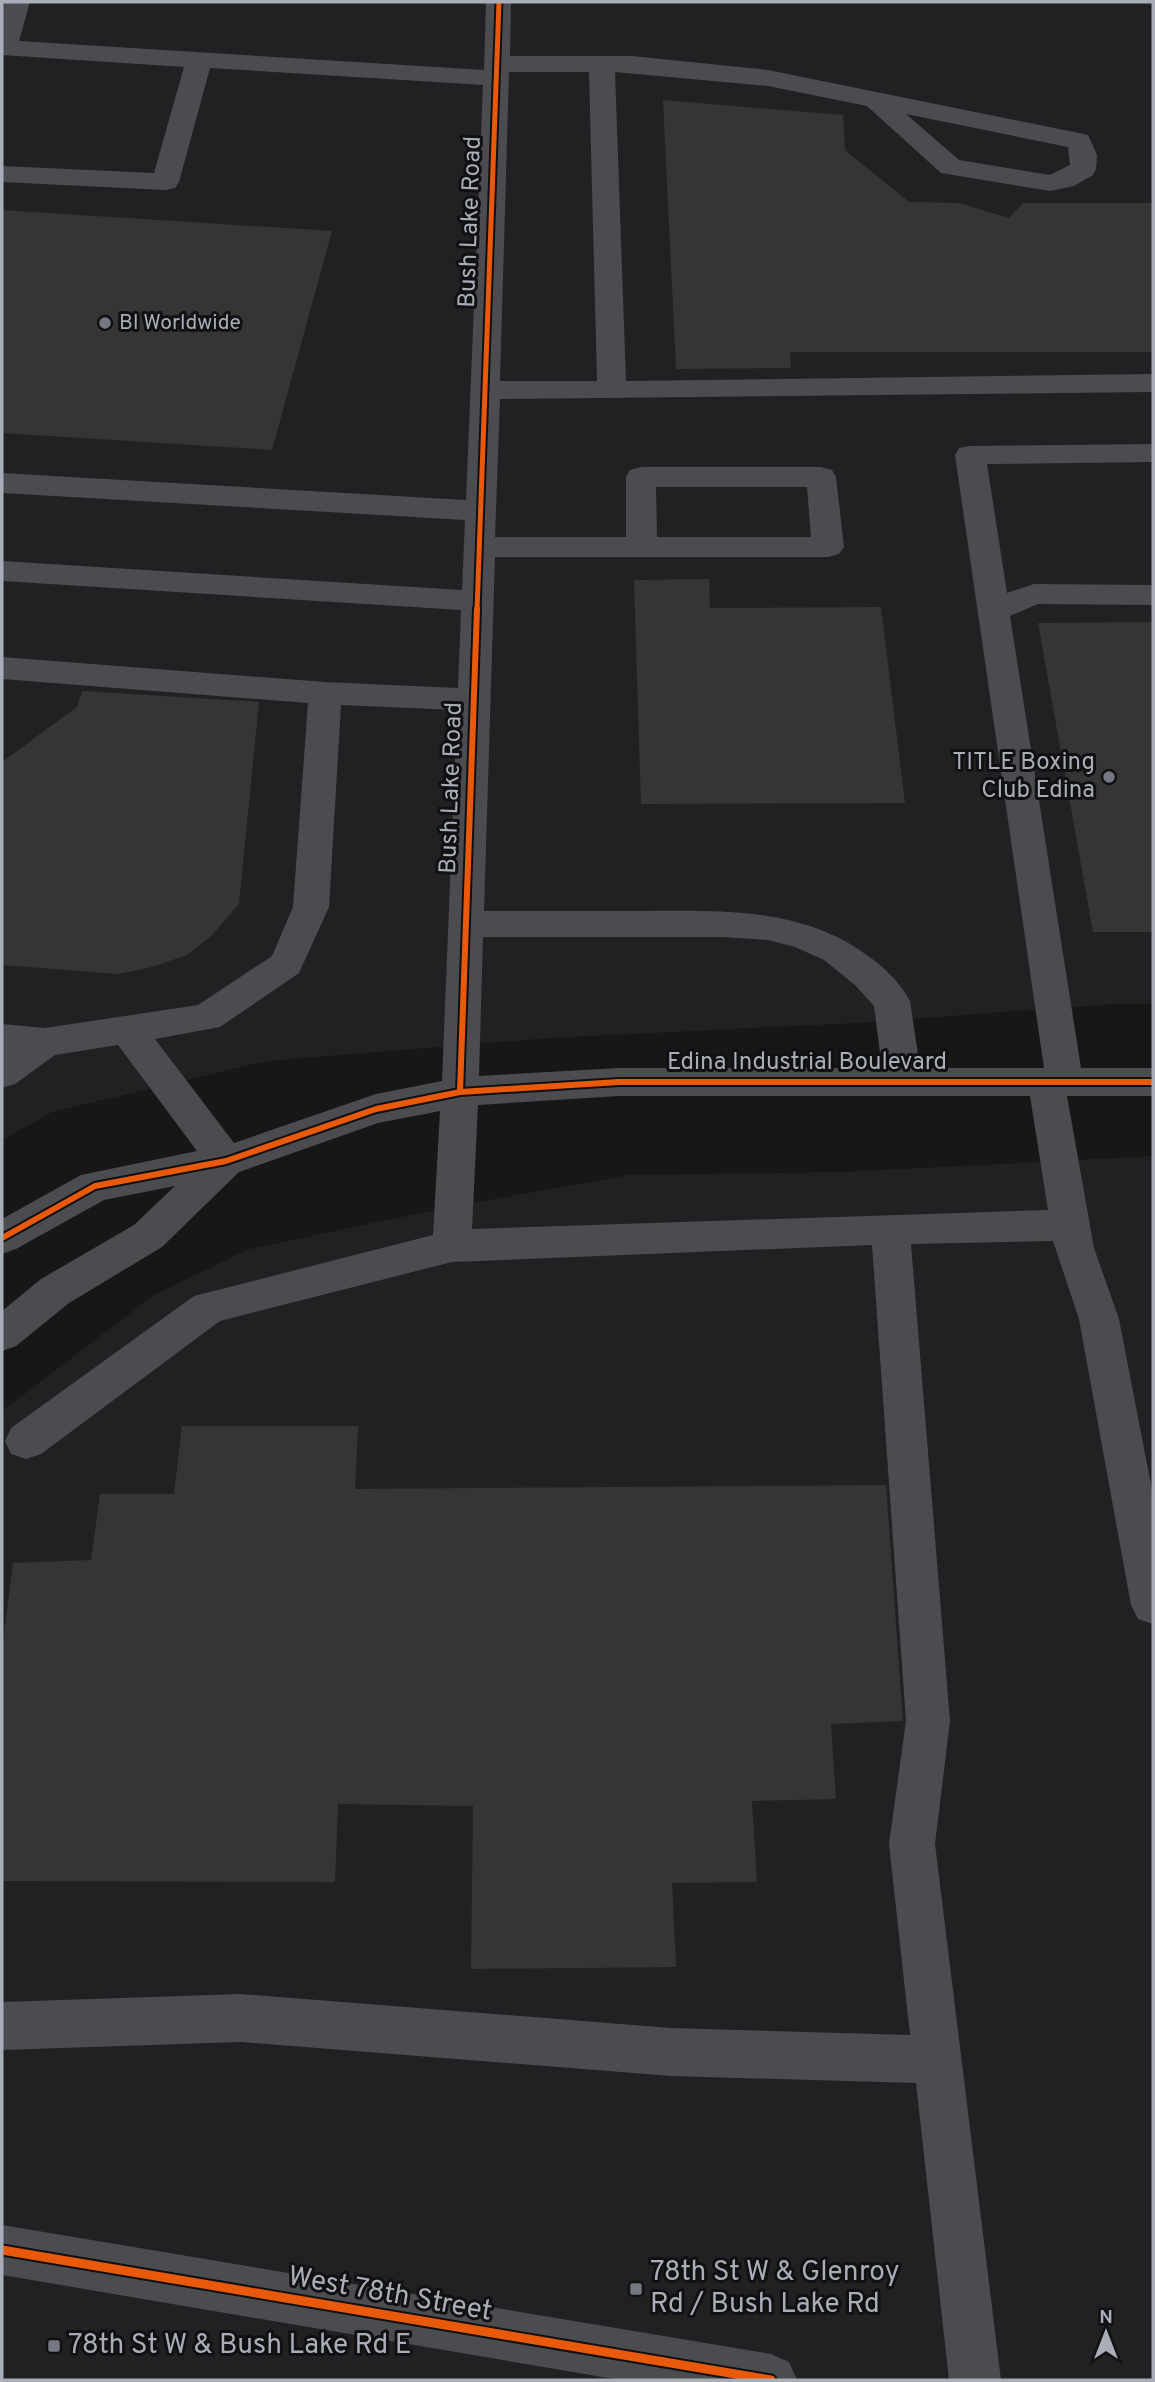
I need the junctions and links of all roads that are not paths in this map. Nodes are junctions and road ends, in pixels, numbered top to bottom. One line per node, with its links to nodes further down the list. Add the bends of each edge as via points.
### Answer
1 (17, 2): 3 (street)
2 (499, 2): 6 (street, Bush Lake Road)
3 (3, 48): 4 (street)
4 (199, 60): 6 (street); 8 (street, via 165,182)
5 (602, 64): 6 (street); 7 (street, via 768,78); 11 (street)
6 (495, 71): 10 (street, Bush Lake Road)
7 (877, 102): 7 (street, via 1079,141 1083,169 1050,183 951,167)
8 (2, 174)
9 (1153, 383): 11 (street)
10 (485, 390): 11 (street); 14 (street, Bush Lake Road)
11 (612, 390)
12 (1153, 453): 20 (street, via 970,455)
13 (2, 483): 14 (street)
14 (481, 511): 15 (street, Bush Lake Road)
15 (480, 547): 16 (street); 19 (street, Bush Lake Road)
16 (642, 547): 16 (street, via 828,547 821,477 641,477)
17 (2, 572): 19 (street)
18 (1153, 595): 20 (street, via 1034,594)
19 (478, 601): 23 (street, Bush Lake Road)
20 (994, 611): 30 (street)
21 (2, 668): 22 (street)
22 (326, 693): 23 (street); 25 (street, via 311,907 286,964 207,1017)
23 (474, 700): 24 (street, Bush Lake Road)
24 (466, 924): 29 (street, via 722,923 804,936 838,951 892,1001); 32 (street, Bush Lake Road)
25 (127, 1029): 27 (street); 33 (street)
26 (2, 1038): 27 (street)
27 (45, 1042): 28 (street)
28 (2, 1074)
29 (903, 1082): 30 (street, Edina Industrial Boulevard); 32 (street, Edina Industrial Boulevard, via 619,1082)
30 (1055, 1082): 31 (street, Edina Industrial Boulevard); 34 (street)
31 (1153, 1082)
32 (460, 1092): 33 (street, via 376,1109); 37 (street, Bush Lake Road)
33 (226, 1161): 36 (street, via 95,1185); 38 (street, via 148,1236 55,1291)
34 (1070, 1225): 35 (street); 40 (street, via 1099,1319)
35 (890, 1229): 37 (street); 42 (street, via 928,1721 912,1844)
36 (2, 1238)
37 (452, 1246): 39 (street, via 208,1308)
38 (2, 1334)
39 (26, 1441)
40 (1153, 1605)
41 (2, 2026): 42 (street, via 241,2018 671,2052)
42 (938, 2060): 45 (street)
43 (2, 2250): 44 (street, West 78th Street)
44 (771, 2380)
45 (975, 2380)

